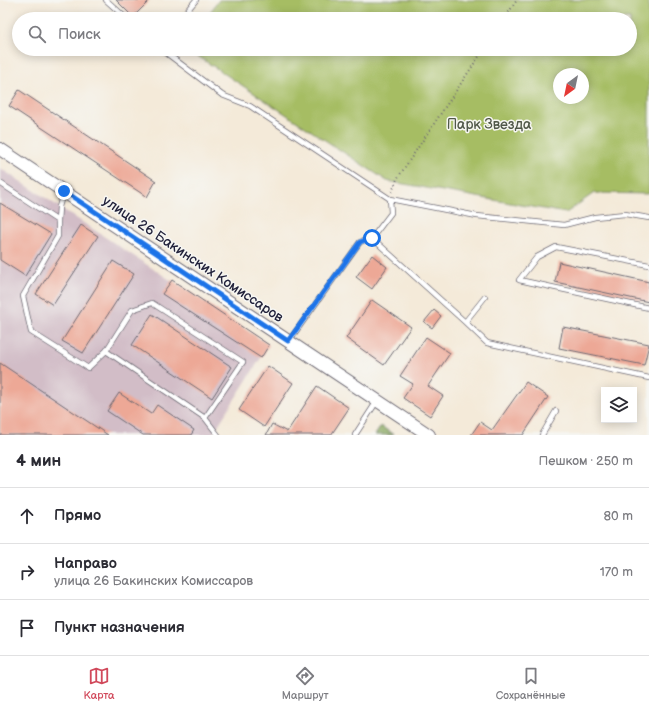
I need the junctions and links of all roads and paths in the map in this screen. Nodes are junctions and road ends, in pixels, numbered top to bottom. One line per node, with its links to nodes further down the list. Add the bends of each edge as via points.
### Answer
1 (106, 0): 4 (lane)
2 (196, 0): 5 (lane)
3 (517, 0): 6 (path)
4 (119, 12)
5 (186, 12)
6 (509, 12)
7 (170, 56): 12 (lane, via 222,95 250,106)
8 (479, 56): 12 (path, via 397,179)
9 (0, 149): 11 (main road, улица 26 Бакинских Комиссаров)
10 (0, 183): 14 (lane)
11 (64, 191): 14 (lane); 20 (main road, улица 26 Бакинских Комиссаров)
12 (390, 199): 13 (lane, via 477,216 564,225 595,217 625,214); 15 (lane, via 392,213)
13 (649, 218)
14 (58, 221): 21 (lane, via 58,236 23,296 32,332 88,368)
15 (372, 238): 19 (lane); 20 (lane, via 360,242)
16 (649, 265): 18 (lane, via 556,247 537,257 519,280)
17 (485, 296): 19 (lane)
18 (649, 308)
19 (465, 322): 22 (lane, via 487,343)
20 (288, 341): 23 (main road, улица 26 Бакинских Комиссаров)
21 (106, 351): 25 (lane); 25 (lane, via 132,310 152,303 243,362)
22 (649, 378)
23 (377, 400): 27 (lane); 28 (main road, улица 26 Бакинских Комиссаров)
24 (556, 411): 29 (lane)
25 (206, 418): 26 (lane)
26 (218, 435)
27 (355, 435)
28 (429, 435)
29 (542, 435)

